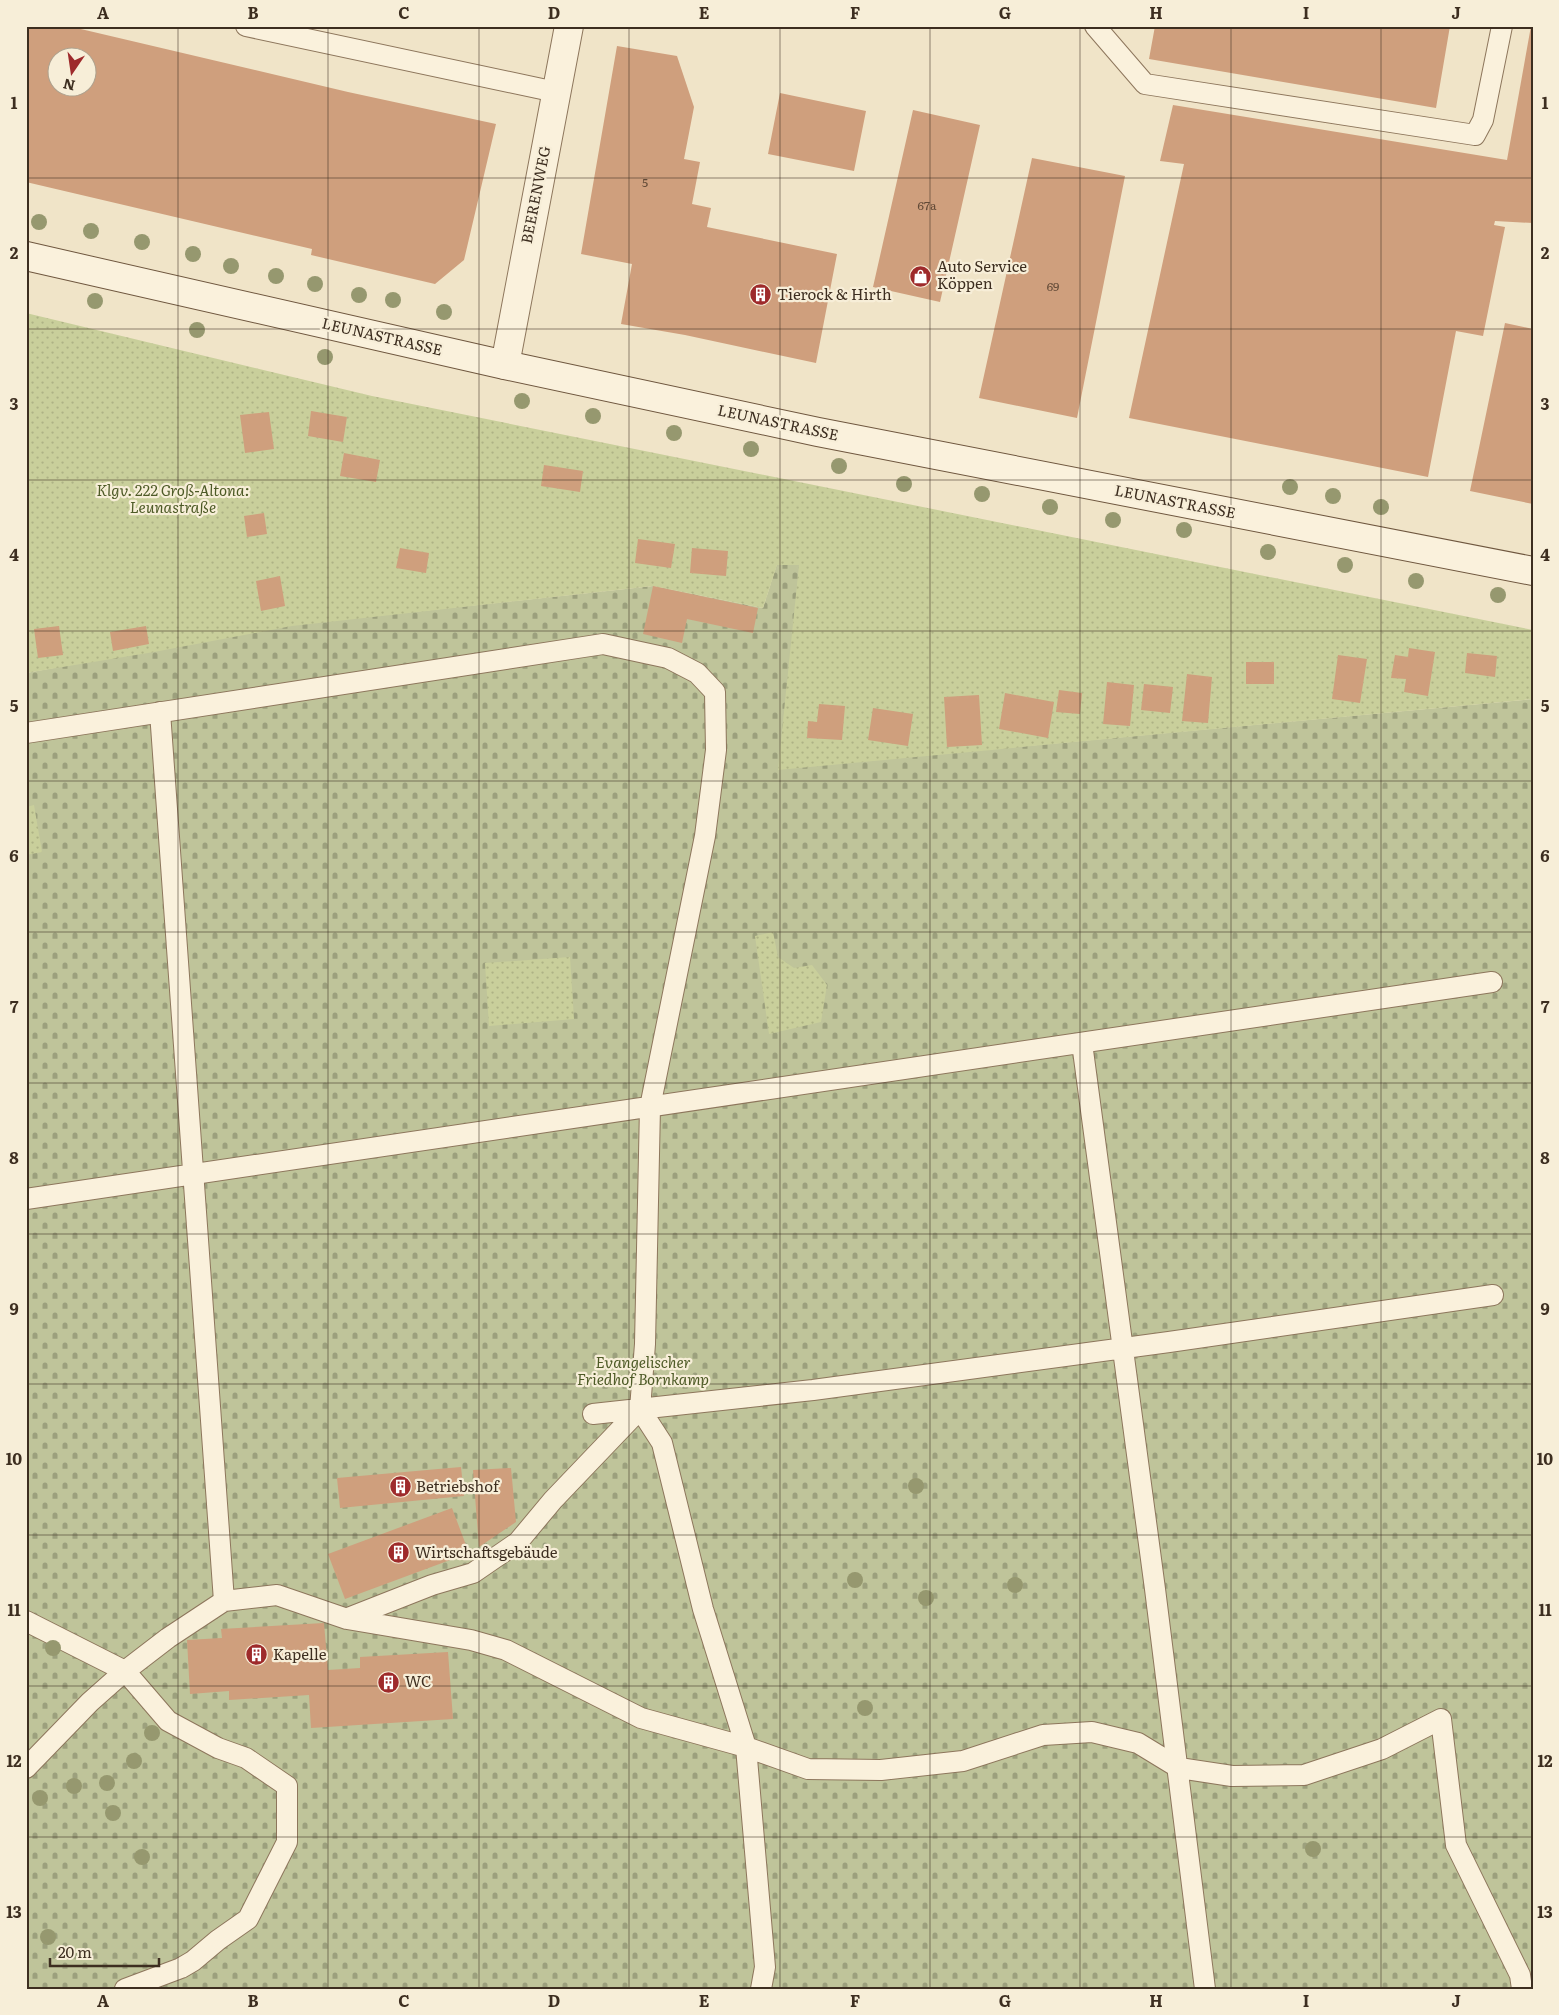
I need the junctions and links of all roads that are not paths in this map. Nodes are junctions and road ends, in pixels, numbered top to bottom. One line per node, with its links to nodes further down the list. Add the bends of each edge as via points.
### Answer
1 (246, 26): 5 (lane)
2 (569, 26): 5 (street, BEERENWEG)
3 (1095, 26): 4 (lane, via 1145,84 1474,135 1483,120)
4 (1502, 26)
5 (556, 92): 7 (street, BEERENWEG)
6 (26, 256): 7 (street, LEUNASTRASSE)
7 (505, 365): 8 (street, LEUNASTRASSE, via 818,432)
8 (1533, 571)
9 (160, 712): 10 (lane); 13 (lane, via 603,644 668,658 697,673 715,692 716,750 705,836); 14 (lane)
10 (26, 733)
11 (1492, 982): 12 (lane)
12 (1082, 1042): 13 (lane); 17 (lane)
13 (650, 1107): 14 (lane); 18 (lane, via 645,1344)
14 (193, 1175): 15 (lane); 20 (lane)
15 (26, 1199)
16 (1493, 1295): 17 (lane)
17 (1124, 1347): 18 (lane, via 813,1390); 26 (lane)
18 (640, 1409): 19 (lane); 21 (lane, via 553,1500 518,1542 473,1573 432,1585); 24 (lane, via 662,1443 703,1610)
19 (592, 1414)
20 (224, 1601): 21 (lane, via 277,1595); 23 (lane)
21 (347, 1619): 24 (lane, via 471,1640 506,1650 641,1718)
22 (26, 1621): 23 (lane)
23 (125, 1671): 25 (lane, via 79,1712); 27 (lane, via 168,1722 218,1748 246,1758 286,1786 288,1842 248,1919 181,1968)
24 (746, 1747): 26 (lane, via 808,1769 880,1770 963,1761 1043,1735 1092,1732 1138,1743); 28 (lane, via 764,1967)
25 (26, 1768)
26 (1179, 1768): 29 (lane); 30 (lane, via 1232,1776 1304,1775 1382,1749 1442,1719 1456,1845 1520,1975)
27 (125, 1989)
28 (761, 1989)
29 (1205, 1989)
30 (1522, 1989)

